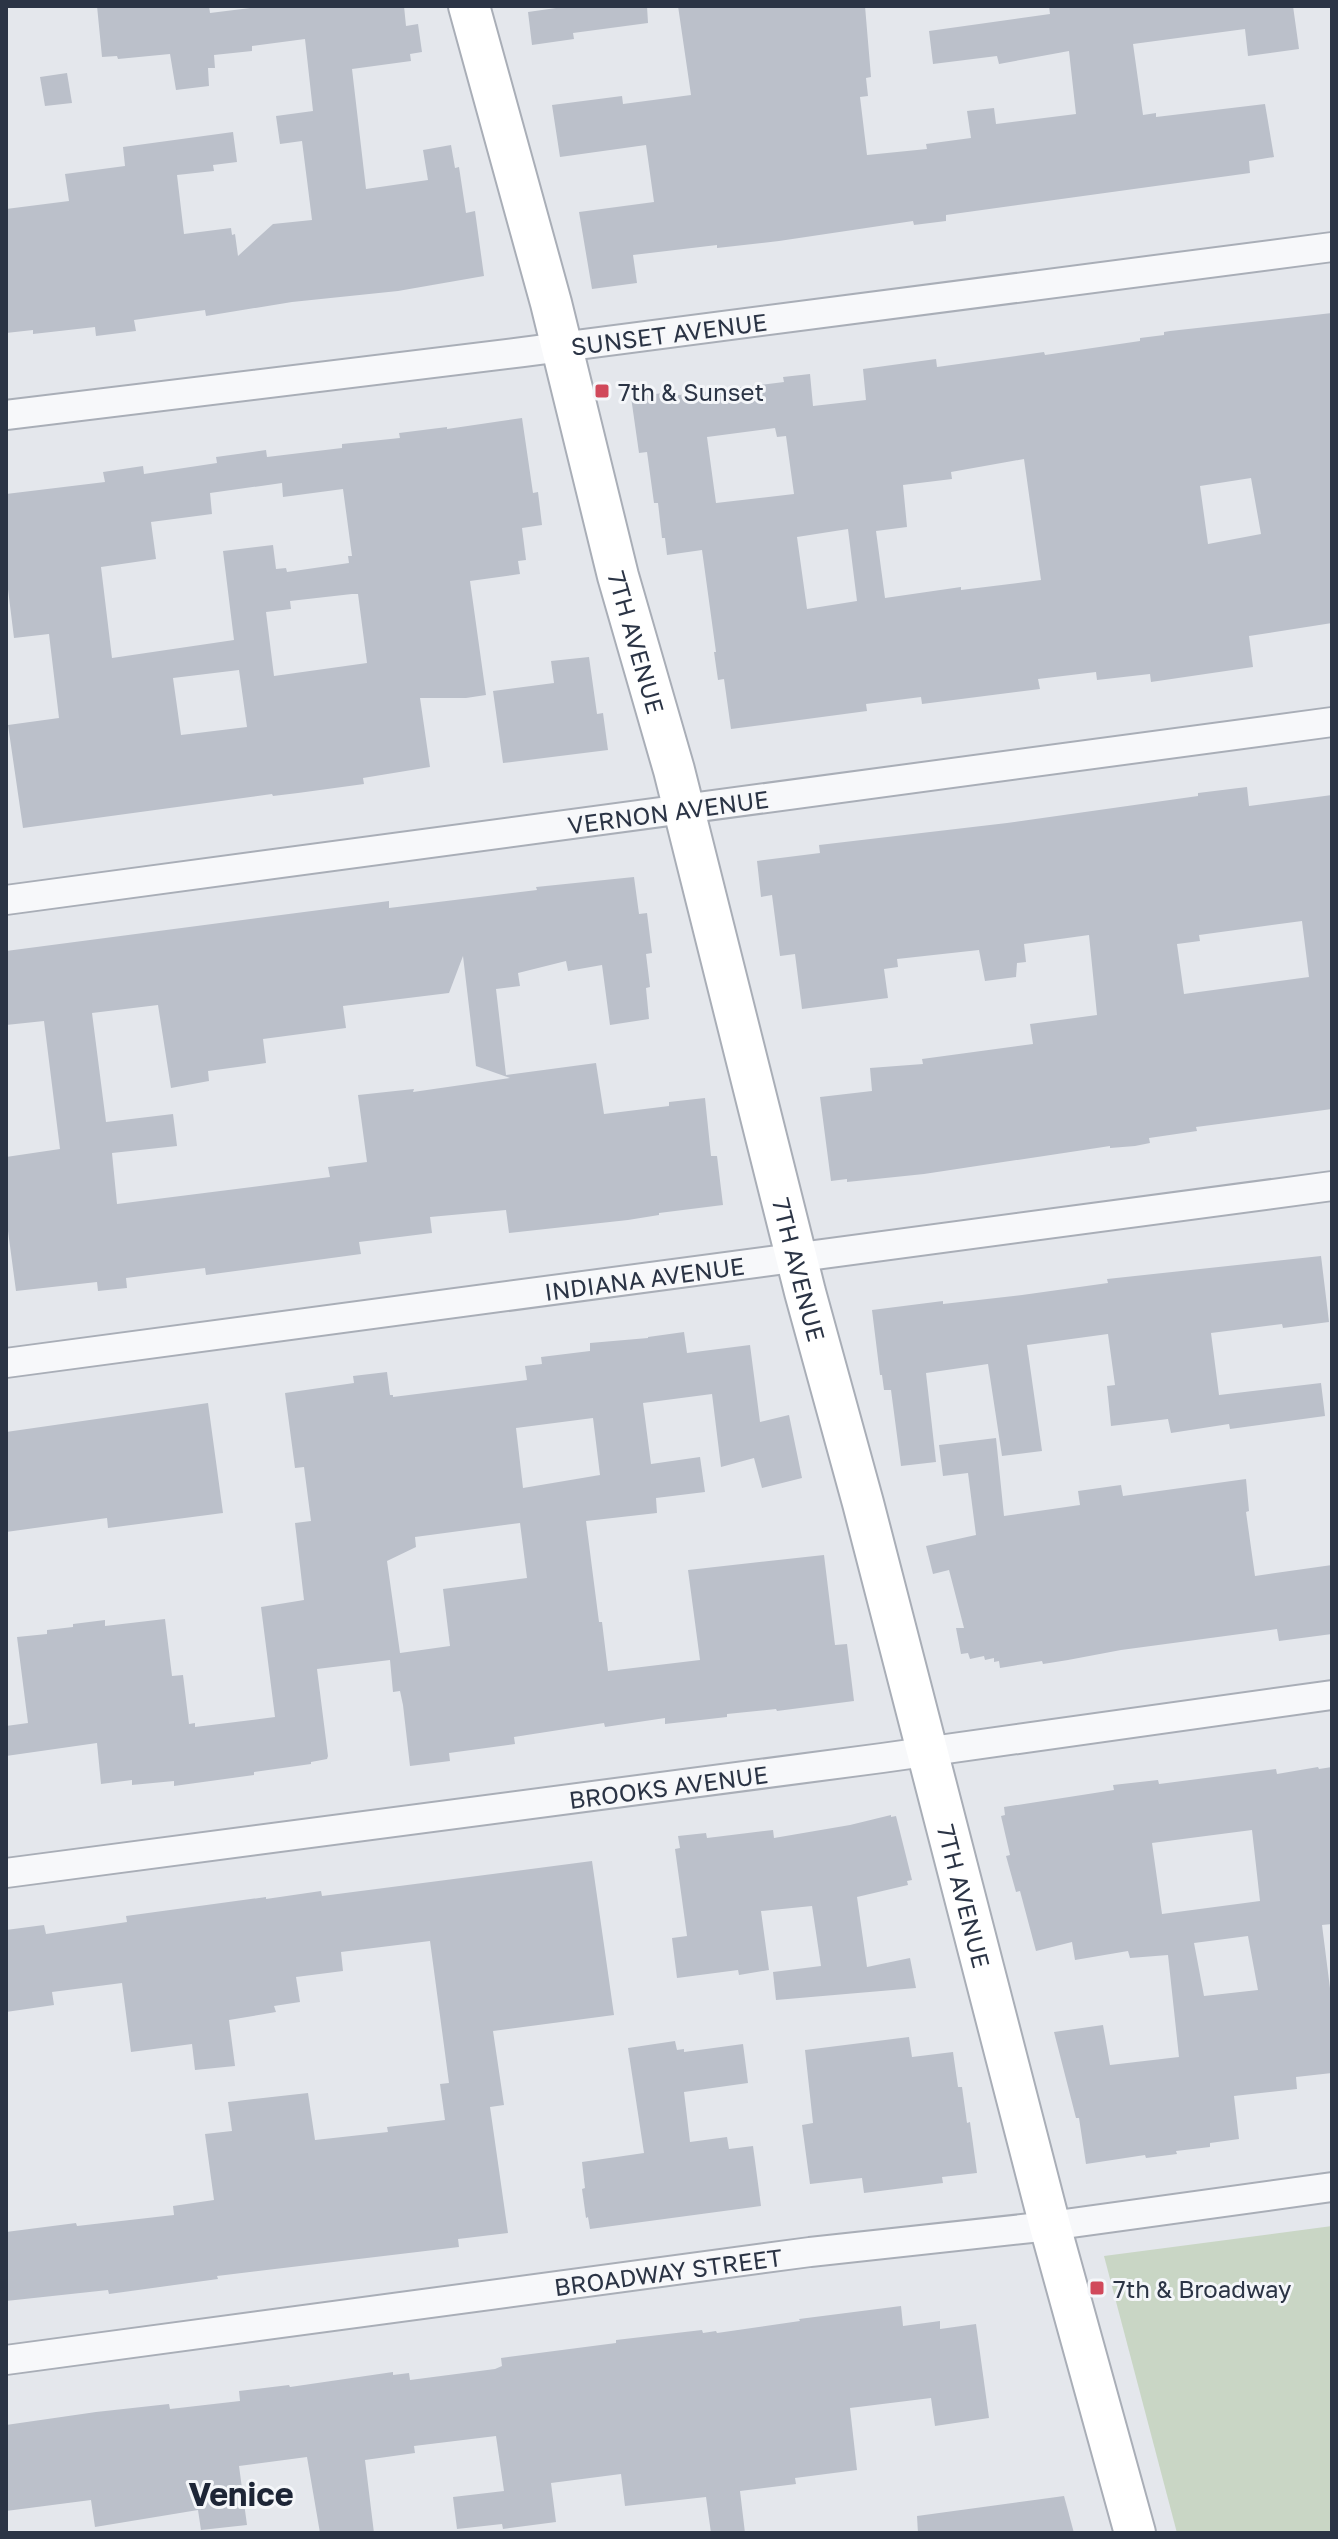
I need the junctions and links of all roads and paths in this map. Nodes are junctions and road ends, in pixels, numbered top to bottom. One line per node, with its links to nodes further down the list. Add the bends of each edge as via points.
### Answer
1 (469, 6): 3 (street, 7TH AVENUE)
2 (1332, 247): 3 (street, SUNSET AVENUE)
3 (561, 347): 4 (street, SUNSET AVENUE); 6 (street, 7TH AVENUE)
4 (6, 415)
5 (1332, 722): 6 (street, VERNON AVENUE)
6 (682, 808): 7 (street, VERNON AVENUE); 9 (street, 7TH AVENUE)
7 (6, 900)
8 (1332, 1186): 9 (street, INDIANA AVENUE)
9 (798, 1258): 10 (street, INDIANA AVENUE); 12 (street, 7TH AVENUE)
10 (6, 1363)
11 (1332, 1695): 12 (street, BROOKS AVENUE)
12 (926, 1751): 13 (street, BROOKS AVENUE); 15 (street, 7TH AVENUE)
13 (6, 1873)
14 (1332, 2187): 15 (street, BROADWAY STREET)
15 (1050, 2226): 16 (street, BROADWAY STREET, via 810,2252); 17 (street, 7TH AVENUE)
16 (6, 2360)
17 (1135, 2533)

